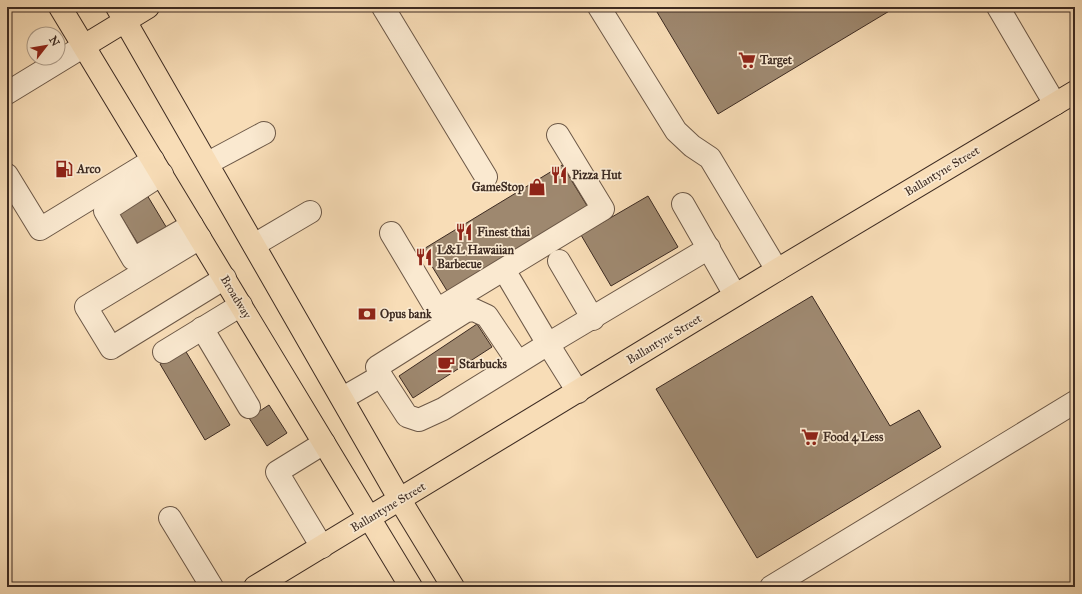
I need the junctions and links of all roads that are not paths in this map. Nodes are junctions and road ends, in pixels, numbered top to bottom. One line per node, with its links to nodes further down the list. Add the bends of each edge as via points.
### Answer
1 (60, 7): 7 (main road, Broadway)
2 (148, 7): 6 (main road)
3 (383, 7): 16 (street)
4 (599, 7): 24 (street, via 676,131 710,158)
5 (998, 7): 10 (street)
6 (122, 14): 7 (main road); 13 (main road)
7 (84, 46): 9 (street); 14 (main road, Broadway)
8 (1075, 92): 10 (main road, Ballantyne Street)
9 (7, 93)
10 (1055, 104): 24 (main road, Ballantyne Street)
11 (264, 133): 13 (street)
12 (558, 135): 20 (street, via 603,209 437,310)
13 (208, 163): 21 (main road)
14 (158, 167): 15 (street, via 40,229); 19 (main road, Broadway); 19 (street, via 105,211 133,259)
15 (7, 175)
16 (486, 177)
17 (683, 204): 22 (street)
18 (310, 212): 21 (street)
19 (196, 232): 25 (main road, Broadway); 25 (street, via 86,307 104,337 111,348)
20 (391, 234)
21 (254, 244): 36 (main road)
22 (709, 248): 27 (street); 29 (street)
23 (558, 261): 29 (street)
24 (777, 270): 27 (main road, Ballantyne Street)
25 (225, 278): 28 (main road, Broadway)
26 (510, 280): 31 (street)
27 (735, 295): 35 (main road, Ballantyne Street)
28 (241, 304): 30 (street); 39 (main road, Broadway)
29 (593, 318): 31 (street)
30 (202, 328): 32 (street); 38 (street)
31 (548, 344): 33 (street); 35 (street)
32 (164, 352)
33 (518, 362): 34 (street, via 443,409 420,420 407,416); 34 (street, via 487,316 474,310 466,311 376,367)
34 (381, 376): 36 (street)
35 (578, 392): 40 (main road, Ballantyne Street)
36 (343, 398): 40 (main road)
37 (1075, 402): 48 (street)
38 (249, 407)
39 (324, 443): 42 (main road, Broadway); 43 (street, via 277,472)
40 (400, 500): 42 (main road, Ballantyne Street); 47 (main road)
41 (170, 518): 44 (street)
42 (370, 518): 43 (main road, Ballantyne Street); 46 (main road, Broadway)
43 (322, 547): 45 (main road, Ballantyne Street)
44 (212, 587)
45 (255, 587)
46 (411, 587)
47 (453, 587)
48 (771, 587)

